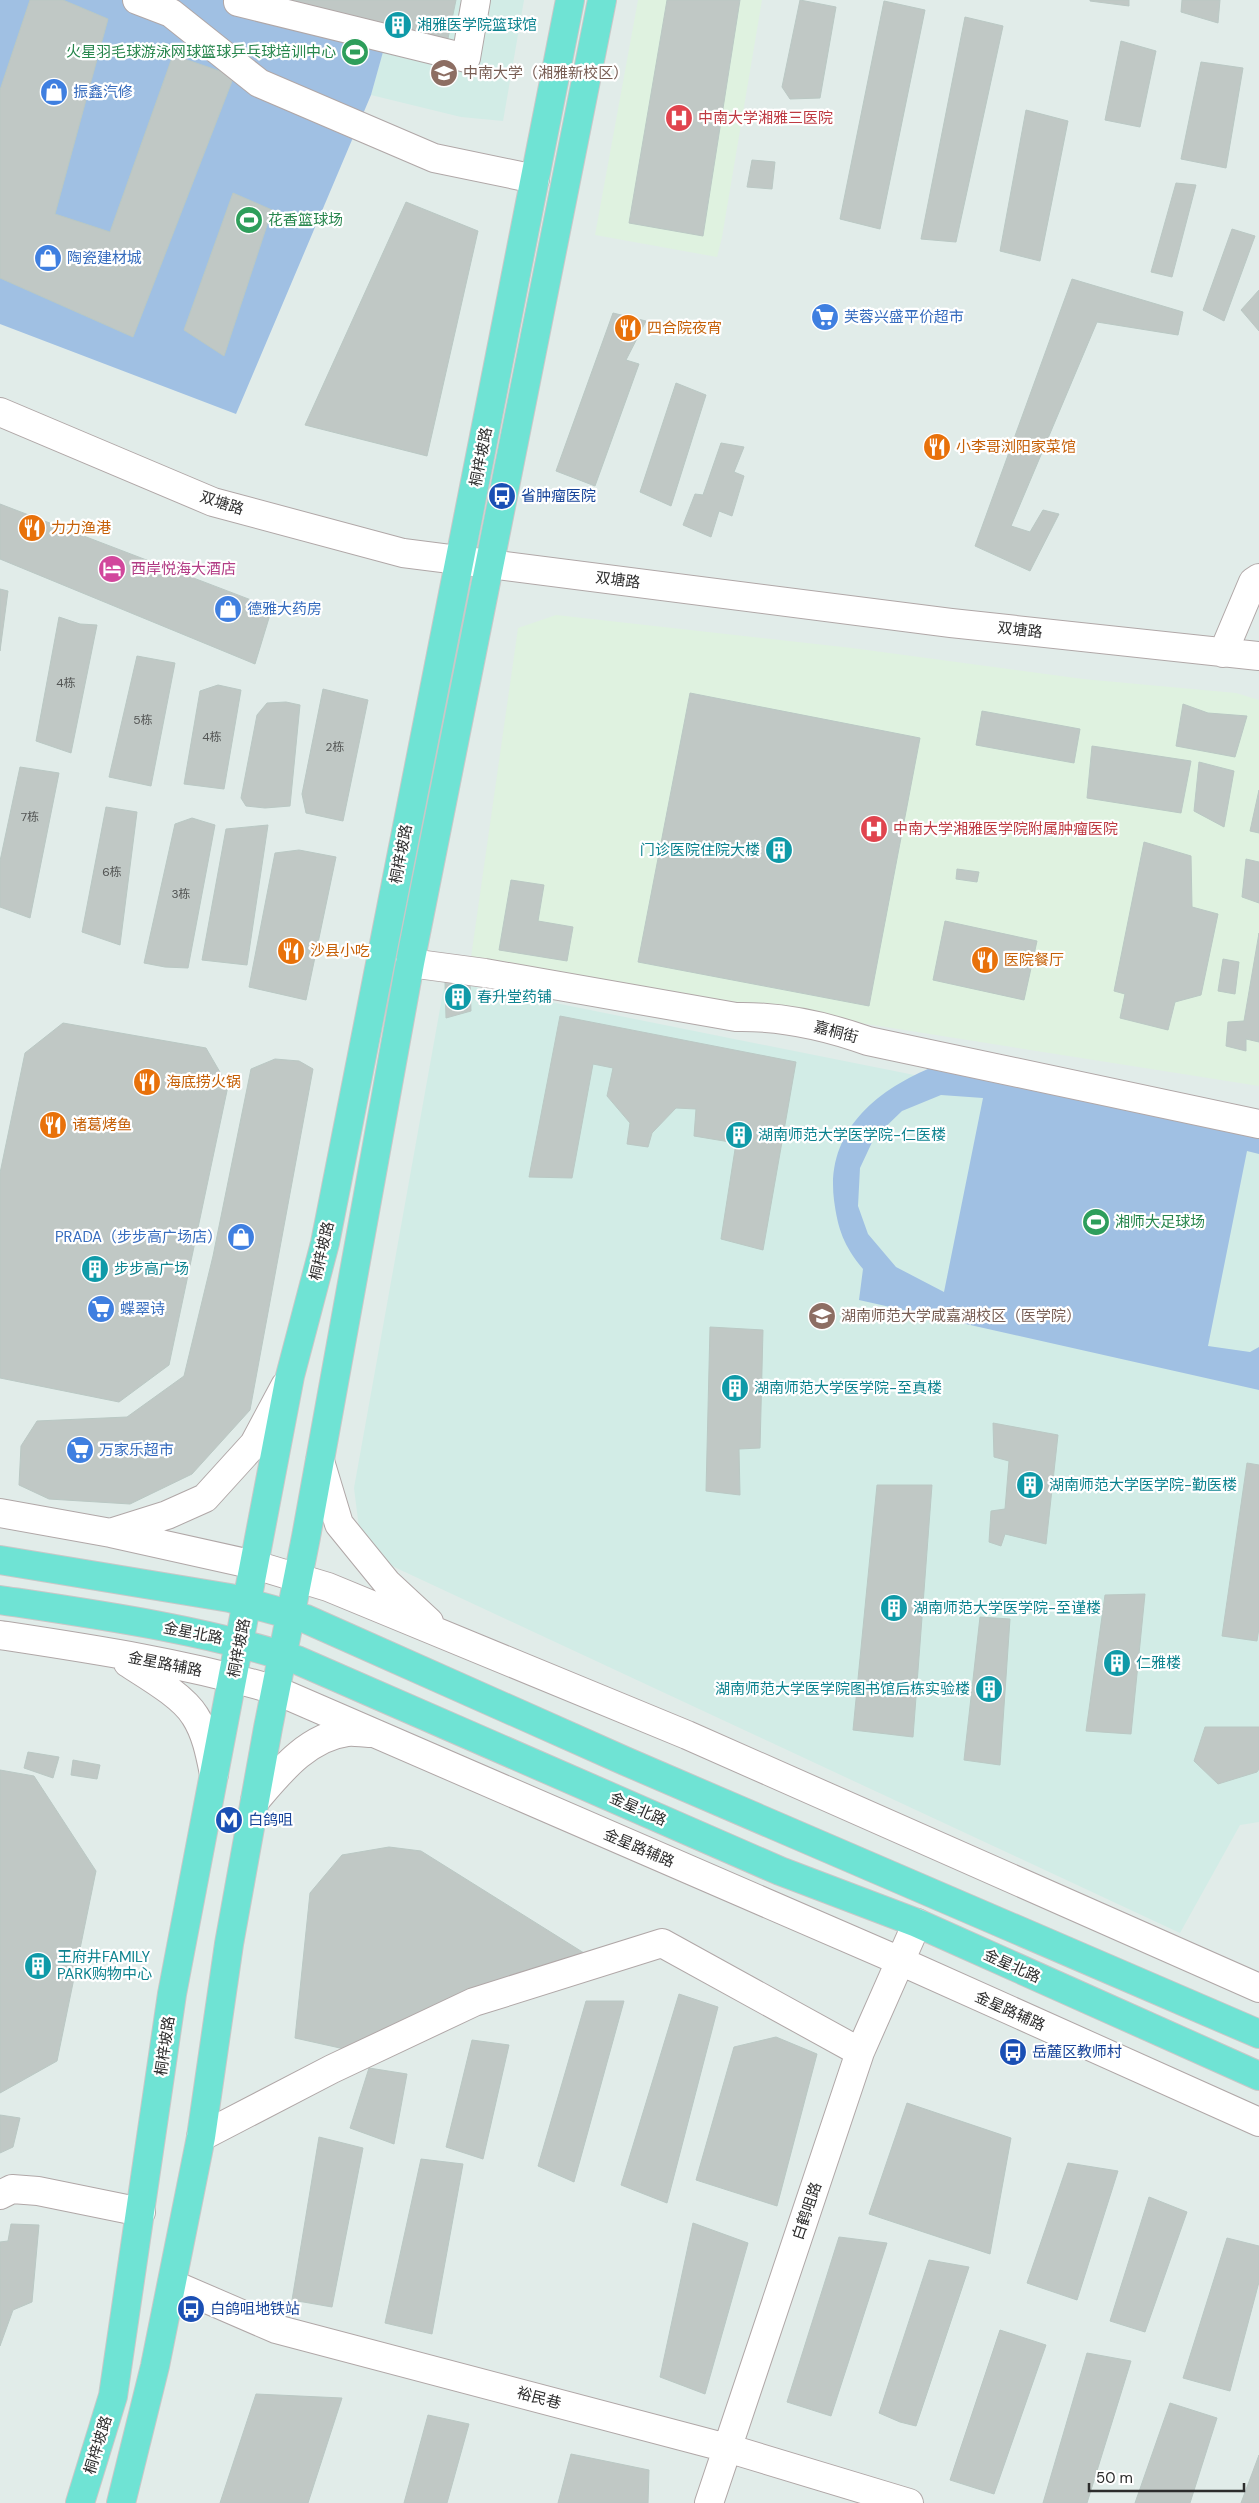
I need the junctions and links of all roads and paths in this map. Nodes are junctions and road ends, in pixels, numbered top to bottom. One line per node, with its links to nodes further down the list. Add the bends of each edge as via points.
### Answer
1 (137, 0): 6 (street, via 171,13 259,83 434,158)
2 (239, 0): 3 (street, via 466,58)
3 (476, 0)
4 (570, 0): 6 (main road, 桐梓坡路)
5 (602, 0): 9 (main road, 桐梓坡路)
6 (535, 178): 8 (main road, 桐梓坡路)
7 (0, 412): 8 (street, 双塘路, via 213,502 403,553)
8 (460, 559): 9 (street, 双塘路); 15 (main road, 桐梓坡路, via 325,1243)
9 (490, 564): 11 (street, 双塘路, via 951,623); 13 (main road, 桐梓坡路)
10 (1259, 578): 11 (street, via 1253,582)
11 (1223, 653): 12 (street, 双塘路)
12 (1259, 656)
13 (410, 963): 14 (street, 嘉桐街, via 736,1018 768,1016 840,1031 868,1041); 16 (main road, 桐梓坡路)
14 (1259, 1124)
15 (290, 1376): 18 (street, via 254,1444 205,1498 167,1515); 20 (main road, 桐梓坡路)
16 (320, 1461): 21 (main road, 桐梓坡路); 25 (street, via 339,1524 387,1583)
17 (0, 1513): 18 (street)
18 (111, 1533): 20 (street)
19 (0, 1560): 23 (main road)
20 (255, 1566): 21 (street); 23 (main road, 桐梓坡路)
21 (298, 1577): 24 (main road, 桐梓坡路); 25 (street)
22 (0, 1600): 27 (main road, 金星北路)
23 (248, 1602): 24 (main road); 27 (main road, 桐梓坡路)
24 (291, 1614): 29 (main road, 桐梓坡路); 38 (main road)
25 (441, 1634): 37 (street, via 687,1736)
26 (0, 1635): 28 (street, 金星路辅路)
27 (240, 1643): 29 (main road, 金星北路); 30 (main road, 桐梓坡路)
28 (114, 1654): 30 (street, 金星路辅路); 33 (street, via 164,1686 194,1714 208,1746)
29 (282, 1655): 31 (main road, 桐梓坡路); 35 (main road, 金星北路, via 328,1672 780,1871)
30 (233, 1677): 31 (street, 金星路辅路); 33 (main road, 桐梓坡路)
31 (276, 1690): 32 (street, 金星路辅路); 34 (main road, 桐梓坡路)
32 (375, 1734): 34 (street, via 346,1732 321,1741 288,1762); 36 (street, 金星路辅路)
33 (214, 1774): 44 (main road, 桐梓坡路, via 172,1994)
34 (255, 1801): 42 (main road, 桐梓坡路, via 229,1944)
35 (917, 1923): 36 (street, 白鹤咀路); 40 (main road, 金星北路)
36 (900, 1961): 39 (street, 白鹤咀路); 41 (street, 金星路辅路)
37 (1259, 1988)
38 (1259, 2034)
39 (860, 2052): 42 (street, via 662,1943 474,2002 332,2069); 46 (street, 白鹤咀路)
40 (1259, 2076)
41 (1259, 2122)
42 (201, 2137): 45 (main road, 桐梓坡路)
43 (0, 2195): 44 (street, via 12,2189 38,2191)
44 (141, 2212): 47 (main road, 桐梓坡路, via 113,2396)
45 (172, 2284): 46 (street, 裕民巷, via 276,2329); 48 (main road, 桐梓坡路)
46 (727, 2448): 49 (street, 白鹤咀路); 50 (street, 裕民巷)
47 (80, 2503)
48 (121, 2503)
49 (709, 2503)
50 (909, 2503)

